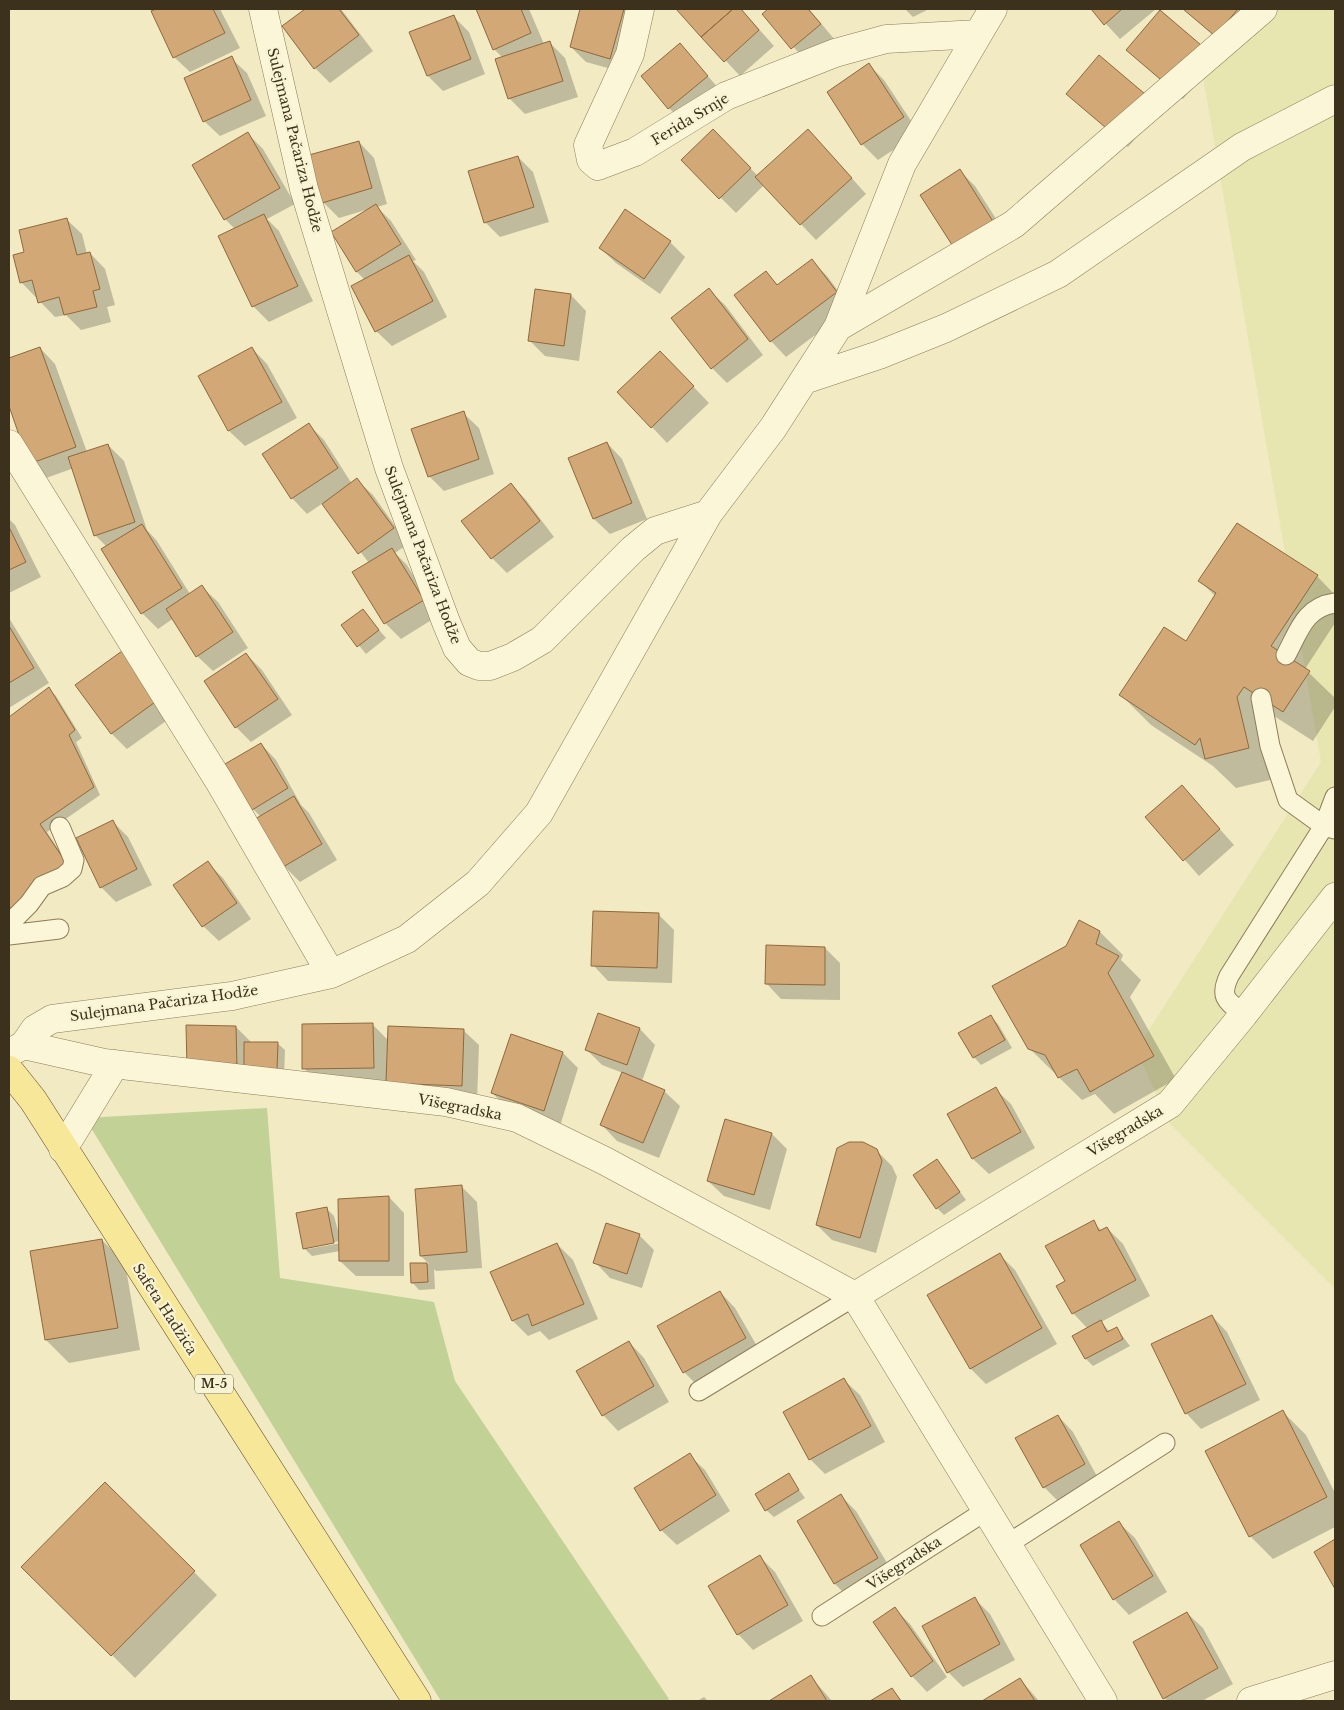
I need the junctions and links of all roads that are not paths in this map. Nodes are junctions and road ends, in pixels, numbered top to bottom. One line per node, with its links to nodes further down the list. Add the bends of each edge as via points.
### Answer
1 (263, 9): 10 (street, Sulejmana Pačariza Hodže, via 304,189 389,468 446,622 457,648 469,662 490,666 542,640 655,531)
2 (640, 9): 5 (street, Ferida Srnje, via 630,54 588,145 591,160 598,166 635,152 726,96 835,53 886,39)
3 (994, 9): 5 (street)
4 (1263, 9): 7 (street, via 1014,224)
5 (978, 34): 7 (street, via 902,164)
6 (1335, 99): 8 (street, via 1242,147 1058,274 946,328)
7 (838, 327): 8 (street)
8 (804, 380): 10 (street, via 773,428)
9 (9, 444): 21 (street, via 219,781)
10 (708, 514): 21 (street, Sulejmana Pačariza Hodže, via 540,813 478,883 407,939)
11 (1335, 603): 12 (lane, via 1320,605 1303,622)
12 (1286, 655)
13 (1260, 698): 16 (lane, via 1270,746 1288,800)
14 (1335, 797): 16 (lane)
15 (60, 827): 18 (lane, via 74,860 72,869 64,877 42,886)
16 (1330, 828): 22 (lane, via 1229,976 1223,989 1226,999)
17 (1335, 897): 22 (street, Višegradska)
18 (9, 924)
19 (58, 929): 20 (lane)
20 (9, 935)
21 (331, 974): 23 (street, Sulejmana Pačariza Hodže, via 232,996 52,1019 35,1029)
22 (1244, 1014): 27 (street, Višegradska, via 1170,1104)
23 (17, 1049): 24 (street, Višegradska)
24 (116, 1064): 26 (street); 27 (street, Višegradska, via 446,1102 518,1118)
25 (9, 1070): 26 (main road, Safeta Hadžića / M-5, via 33,1100)
26 (63, 1149): 34 (main road, Safeta Hadžića / M-5)
27 (855, 1296): 28 (lane, Višegradska); 30 (street)
28 (699, 1391)
29 (1165, 1443): 31 (lane)
30 (987, 1510): 31 (street); 32 (lane, Višegradska)
31 (1008, 1544): 35 (street)
32 (822, 1616)
33 (1335, 1675): 36 (street)
34 (416, 1701)
35 (1103, 1701)
36 (1251, 1701)

